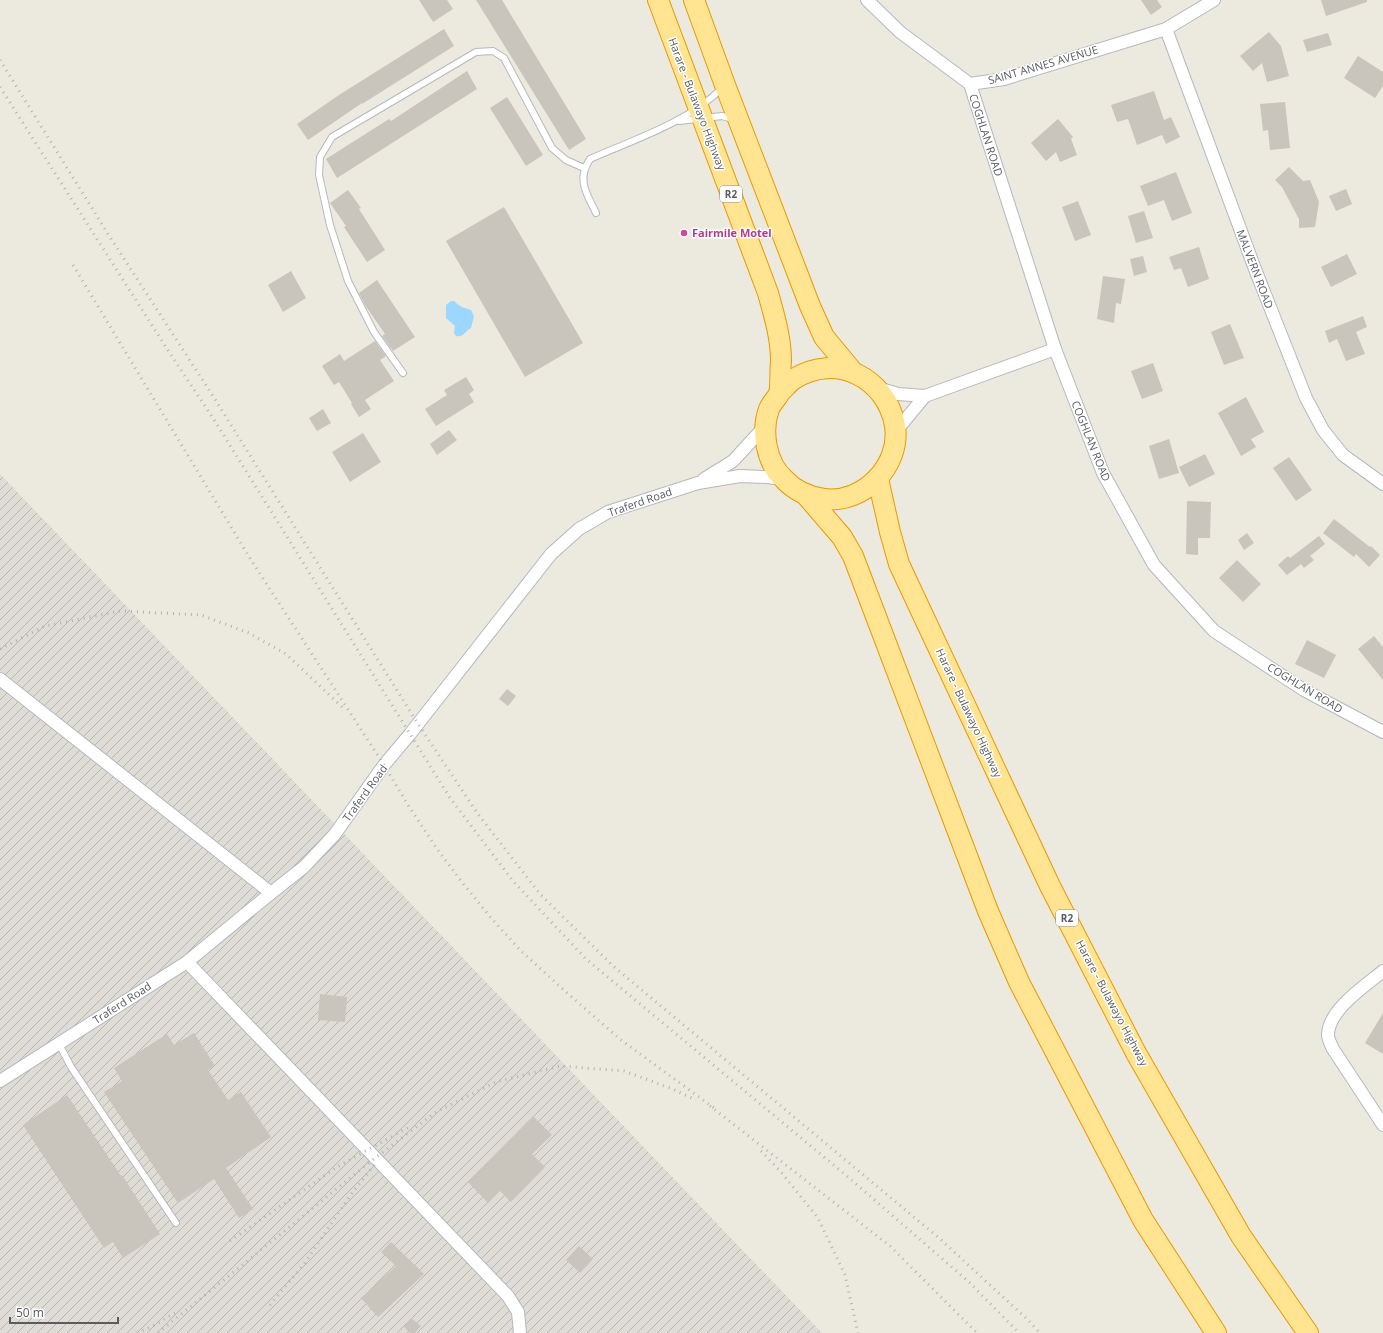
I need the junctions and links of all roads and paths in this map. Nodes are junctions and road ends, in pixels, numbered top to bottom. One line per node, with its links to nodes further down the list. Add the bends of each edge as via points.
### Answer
1 (658, 0): 8 (highway, Harare - Bulawayo Highway / R2)
2 (694, 0): 7 (highway, Harare - Bulawayo Highway / R2)
3 (867, 0): 6 (street, via 900,32)
4 (1214, 0): 5 (street, SAINT ANNES AVENUE)
5 (1166, 29): 6 (street, SAINT ANNES AVENUE, via 1004,79); 24 (street, MALVERN ROAD, via 1255,270 1306,398 1323,430 1344,455)
6 (970, 84): 13 (street, COGHLAN ROAD)
7 (725, 85): 8 (lane); 10 (highway, Harare - Bulawayo Highway / R2)
8 (700, 113): 9 (lane); 9 (lane); 10 (lane); 17 (highway, Harare - Bulawayo Highway / R2, via 768,293 778,330 781,359)
9 (678, 121): 11 (lane, via 590,160)
10 (739, 121): 14 (highway, Harare - Bulawayo Highway / R2, via 824,337)
11 (584, 168): 12 (lane, via 585,191); 15 (lane, via 566,160 552,148 504,58 493,51 476,52 332,137 320,157 319,175 332,232 348,281 374,332)
12 (596, 213)
13 (1055, 349): 18 (street); 27 (street, COGHLAN ROAD, via 1103,473 1154,565 1214,631 1304,690)
14 (853, 372): 16 (highway, Harare - Bulawayo Highway / R2); 17 (highway, Harare - Bulawayo Highway / R2, via 833,368 813,370 794,379)
15 (403, 373)
16 (878, 388): 18 (street, via 898,394); 20 (highway, Harare - Bulawayo Highway / R2, via 887,401)
17 (779, 393): 19 (highway, Harare - Bulawayo Highway / R2, via 769,409)
18 (925, 396): 20 (street)
19 (765, 426): 21 (highway, Harare - Bulawayo Highway / R2, via 766,445 772,463); 23 (street, Traferd Road, via 733,461)
20 (896, 431): 22 (highway, Harare - Bulawayo Highway / R2, via 888,465)
21 (783, 479): 23 (street, Traferd Road, via 740,476); 25 (highway, Harare - Bulawayo Highway / R2)
22 (878, 479): 25 (highway, Harare - Bulawayo Highway / R2, via 862,491 844,498 824,499); 37 (highway, Harare - Bulawayo Highway / R2, via 899,564 1050,886 1136,1053 1241,1236)
23 (698, 483): 28 (street, Traferd Road, via 608,512 579,529 551,554 384,765 335,834 304,867)
24 (1383, 484)
25 (805, 494): 36 (highway, Harare - Bulawayo Highway / R2, via 842,537 853,556 988,911 1019,982 1143,1220)
26 (0, 679): 28 (street)
27 (1383, 732)
28 (271, 892): 29 (street, Traferd Road)
29 (187, 962): 31 (street, Traferd Road); 35 (street, via 508,1296 518,1312)
30 (1383, 971): 33 (street, via 1338,1009 1330,1023 1328,1036 1333,1049)
31 (58, 1044): 32 (street, Traferd Road); 34 (lane)
32 (0, 1081)
33 (1383, 1124)
34 (176, 1223)
35 (520, 1333)
36 (1216, 1333)
37 (1308, 1333)

